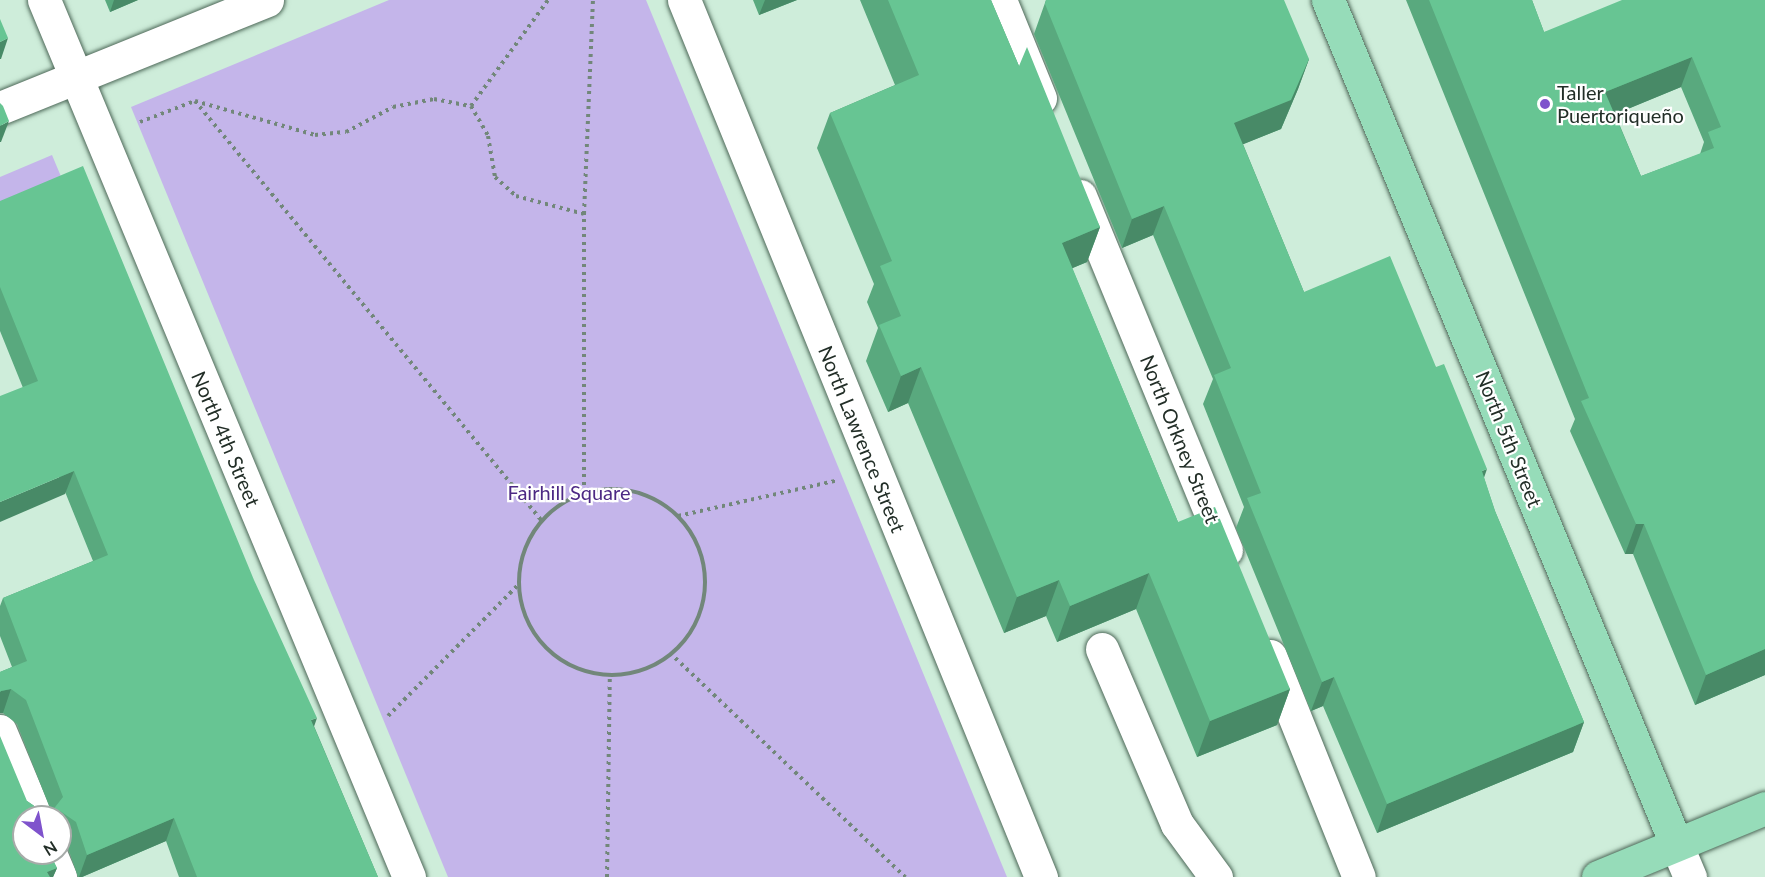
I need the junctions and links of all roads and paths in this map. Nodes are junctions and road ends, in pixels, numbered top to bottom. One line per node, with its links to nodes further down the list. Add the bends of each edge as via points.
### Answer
1 (44, 0): 8 (street, North 4th Street)
2 (267, 0): 8 (street)
3 (548, 0): 10 (path)
4 (593, 0): 15 (path)
5 (684, 0): 16 (street, North Lawrence Street)
6 (1000, 0): 12 (street)
7 (1328, 0): 30 (main road, North 5th Street)
8 (75, 76): 11 (street); 13 (street, North 4th Street)
9 (195, 101): 10 (path, via 315,135 346,132 393,107 434,99); 13 (path); 19 (path)
10 (471, 105): 15 (path, via 488,136 495,177 516,196)
11 (0, 108)
12 (1053, 129)
13 (101, 137): 27 (street, North 4th Street)
14 (1066, 162): 20 (street, North Orkney Street)
15 (584, 214): 17 (path)
16 (876, 472): 18 (path); 34 (street, North Lawrence Street)
17 (584, 492): 18 (path, via 614,488 644,494); 19 (path)
18 (677, 516): 24 (path, via 702,558 706,588 699,617)
19 (542, 521): 21 (path, via 523,555)
20 (1236, 575)
21 (518, 585): 25 (path, via 524,614 540,642 564,662); 27 (path)
22 (1259, 630): 36 (street)
23 (1102, 649): 35 (street, via 1177,824)
24 (670, 653): 25 (path, via 657,663); 33 (path)
25 (610, 674): 32 (path)
26 (0, 731): 28 (street)
27 (355, 749): 31 (street, North 4th Street)
28 (31, 805)
29 (1765, 808): 30 (main road)
30 (1676, 844): 37 (main road); 38 (street, North 5th Street)
31 (409, 877)
32 (607, 877)
33 (905, 877)
34 (1041, 877)
35 (1216, 877)
36 (1359, 877)
37 (1598, 877)
38 (1690, 877)

